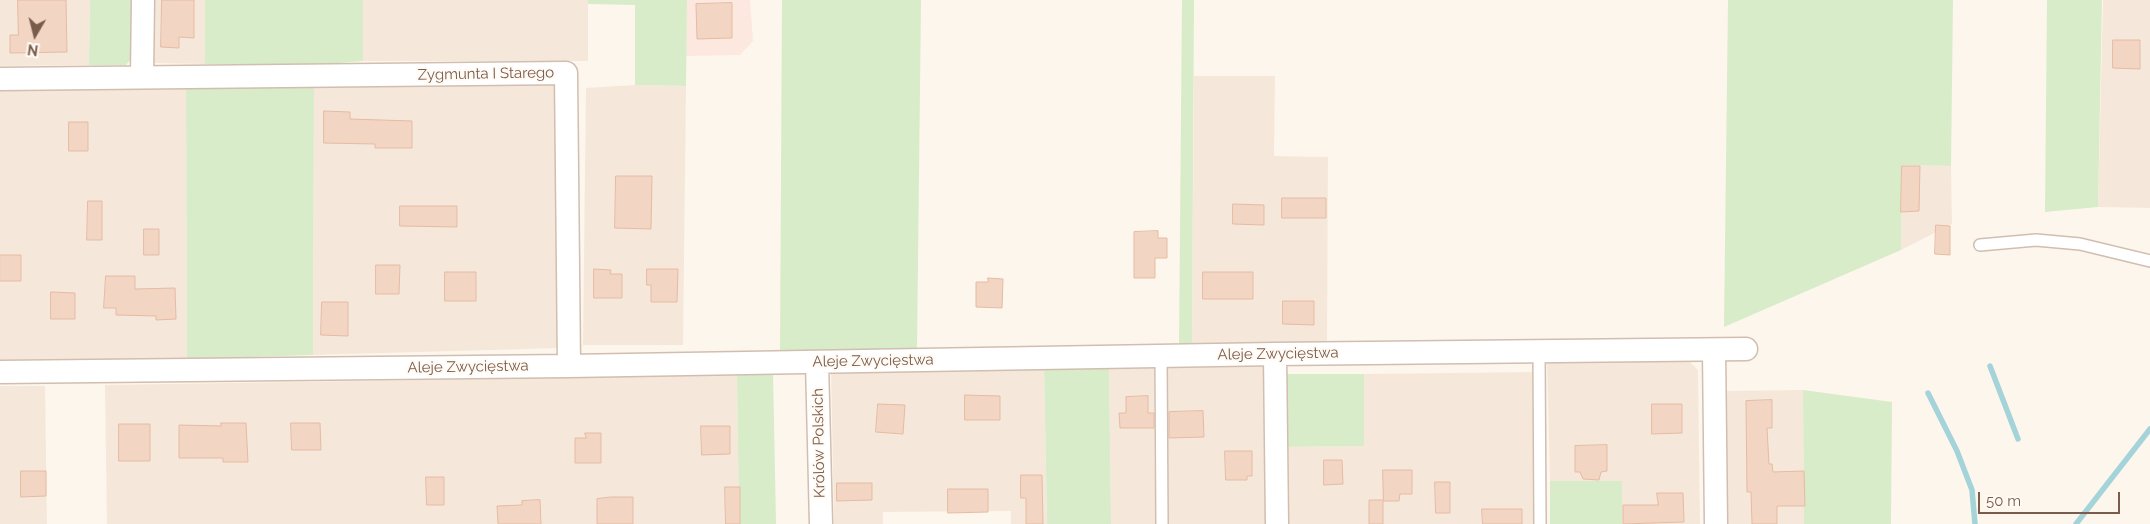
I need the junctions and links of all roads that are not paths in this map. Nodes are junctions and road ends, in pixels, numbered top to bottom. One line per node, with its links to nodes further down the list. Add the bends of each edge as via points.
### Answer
1 (143, 0): 2 (street)
2 (142, 77): 3 (street, Zygmunta I Starego); 12 (street, Zygmunta I Starego, via 566,73)
3 (0, 79)
4 (1980, 245): 5 (lane, via 2036,240 2080,244)
5 (2150, 261)
6 (1714, 350): 7 (street, Aleje Zwycięstwa); 8 (street, Aleje Zwycięstwa); 18 (street)
7 (1746, 350)
8 (1539, 351): 9 (street, Aleje Zwycięstwa); 17 (lane)
9 (1275, 354): 10 (street, Aleje Zwycięstwa); 16 (street)
10 (1161, 355): 11 (street, Aleje Zwycięstwa); 15 (lane)
11 (817, 362): 12 (street, Aleje Zwycięstwa); 14 (street, Królów Polskich)
12 (569, 366): 13 (street, Aleje Zwycięstwa)
13 (0, 372)
14 (821, 524)
15 (1162, 524)
16 (1277, 524)
17 (1540, 524)
18 (1716, 524)

